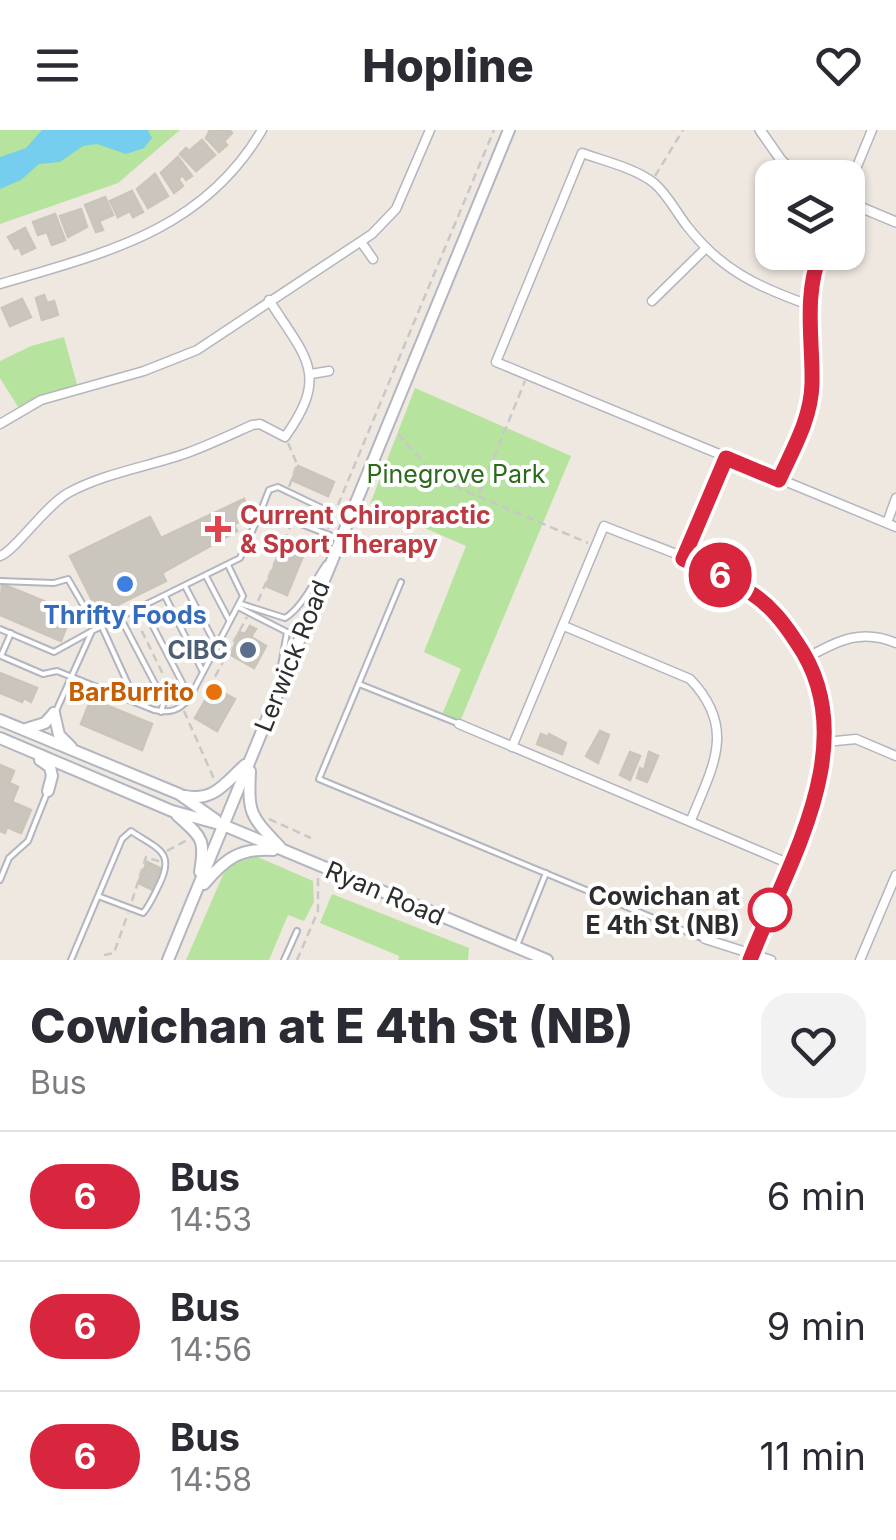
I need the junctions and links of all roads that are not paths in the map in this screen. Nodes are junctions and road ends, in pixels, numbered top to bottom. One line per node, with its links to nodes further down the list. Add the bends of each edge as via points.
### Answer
1 (262, 130): 14 (street, via 246,158 184,214 140,239)
2 (430, 130): 10 (street, via 396,209)
3 (510, 130): 27 (main road, Lerwick Road)
4 (760, 130): 6 (street)
5 (872, 130): 7 (street)
6 (781, 160)
7 (860, 160)
8 (865, 209): 9 (street)
9 (896, 222)
10 (361, 242): 12 (street); 15 (street)
11 (706, 248): 16 (street); 17 (street, via 762,290); 21 (street, via 652,181 582,153 496,362)
12 (373, 259)
13 (817, 270): 17 (street)
14 (0, 284)
15 (269, 300): 19 (street); 20 (street, via 197,350 41,400)
16 (652, 302)
17 (809, 305): 22 (street, via 812,388 804,426)
18 (328, 372): 19 (street)
19 (311, 374): 29 (street, via 308,401 285,437 252,424 188,453 96,480 64,494)
20 (0, 424)
21 (726, 458): 22 (street); 30 (street)
22 (779, 480): 26 (street)
23 (896, 498): 26 (street)
24 (324, 509): 25 (lane, via 278,486 269,490)
25 (262, 510): 27 (lane); 31 (lane, via 240,558)
26 (892, 525)
27 (340, 539): 28 (main road, Lerwick Road)
28 (335, 552): 37 (lane, via 286,618); 53 (main road, Lerwick Road)
29 (0, 556)
30 (683, 559): 41 (street, via 604,526); 47 (street, via 750,592 777,614)
31 (228, 565): 32 (lane); 37 (lane, via 242,596)
32 (206, 576): 35 (lane); 40 (lane)
33 (0, 581): 43 (lane, via 68,579)
34 (401, 582): 50 (lane)
35 (185, 586): 36 (lane); 46 (lane)
36 (164, 596): 38 (lane); 48 (lane)
37 (238, 605): 40 (lane); 53 (lane, via 287,632)
38 (143, 606): 39 (lane); 51 (lane)
39 (120, 617): 43 (lane); 54 (lane, via 164,702)
40 (230, 623): 46 (lane)
41 (564, 626): 60 (street); 69 (street, via 690,679 704,694 718,744)
42 (0, 628): 44 (lane)
43 (97, 628): 44 (lane, via 54,652); 49 (lane); 52 (lane, via 132,692)
44 (10, 633): 49 (lane, via 0,656 43,674 57,670)
45 (896, 643): 47 (street, via 846,637)
46 (217, 647): 48 (lane)
47 (808, 657): 59 (street)
48 (203, 672): 51 (lane)
49 (72, 677): 52 (lane); 55 (lane)
50 (359, 684): 56 (lane); 73 (lane, via 320,779)
51 (192, 694): 54 (lane, via 181,707)
52 (130, 700): 54 (lane)
53 (270, 710): 64 (main road, Lerwick Road)
54 (161, 712)
55 (54, 714): 57 (main road, via 45,724); 62 (main road, via 59,735)
56 (460, 724): 60 (street)
57 (8, 725): 62 (main road, Ryan Road)
58 (0, 738): 61 (main road, Ryan Road)
59 (825, 742): 63 (street, via 856,739); 72 (street, via 818,785)
60 (512, 747): 69 (street)
61 (27, 750): 65 (main road, Ryan Road); 66 (main road, via 50,767)
62 (74, 751): 67 (main road, Ryan Road)
63 (896, 756)
64 (250, 760): 67 (main road, via 215,794); 70 (main road, Lerwick Road); 71 (main road, via 248,806)
65 (90, 776): 66 (main road, via 68,771); 68 (main road, Ryan Road)
66 (48, 791): 75 (lane, via 28,841 9,858)
67 (180, 794): 70 (main road, Ryan Road)
68 (172, 810): 70 (main road, Ryan Road); 76 (main road, via 204,847)
69 (691, 820): 72 (street)
70 (224, 825): 71 (main road, Ryan Road); 76 (main road, Lerwick Road)
71 (283, 850): 76 (main road, via 237,852); 80 (main road, Ryan Road)
72 (790, 864): 81 (street)
73 (546, 874): 79 (lane); 80 (lane)
74 (896, 875): 87 (street)
75 (0, 880)
76 (197, 892): 83 (main road, Lerwick Road)
77 (98, 896): 77 (lane, via 131,832 164,854 165,872 142,913); 82 (lane)
78 (297, 931): 84 (lane)
79 (704, 939): 81 (street)
80 (516, 948): 85 (main road, Ryan Road)
81 (751, 957): 86 (street)
82 (71, 960)
83 (168, 960)
84 (284, 960)
85 (547, 960)
86 (771, 960)
87 (860, 960)

